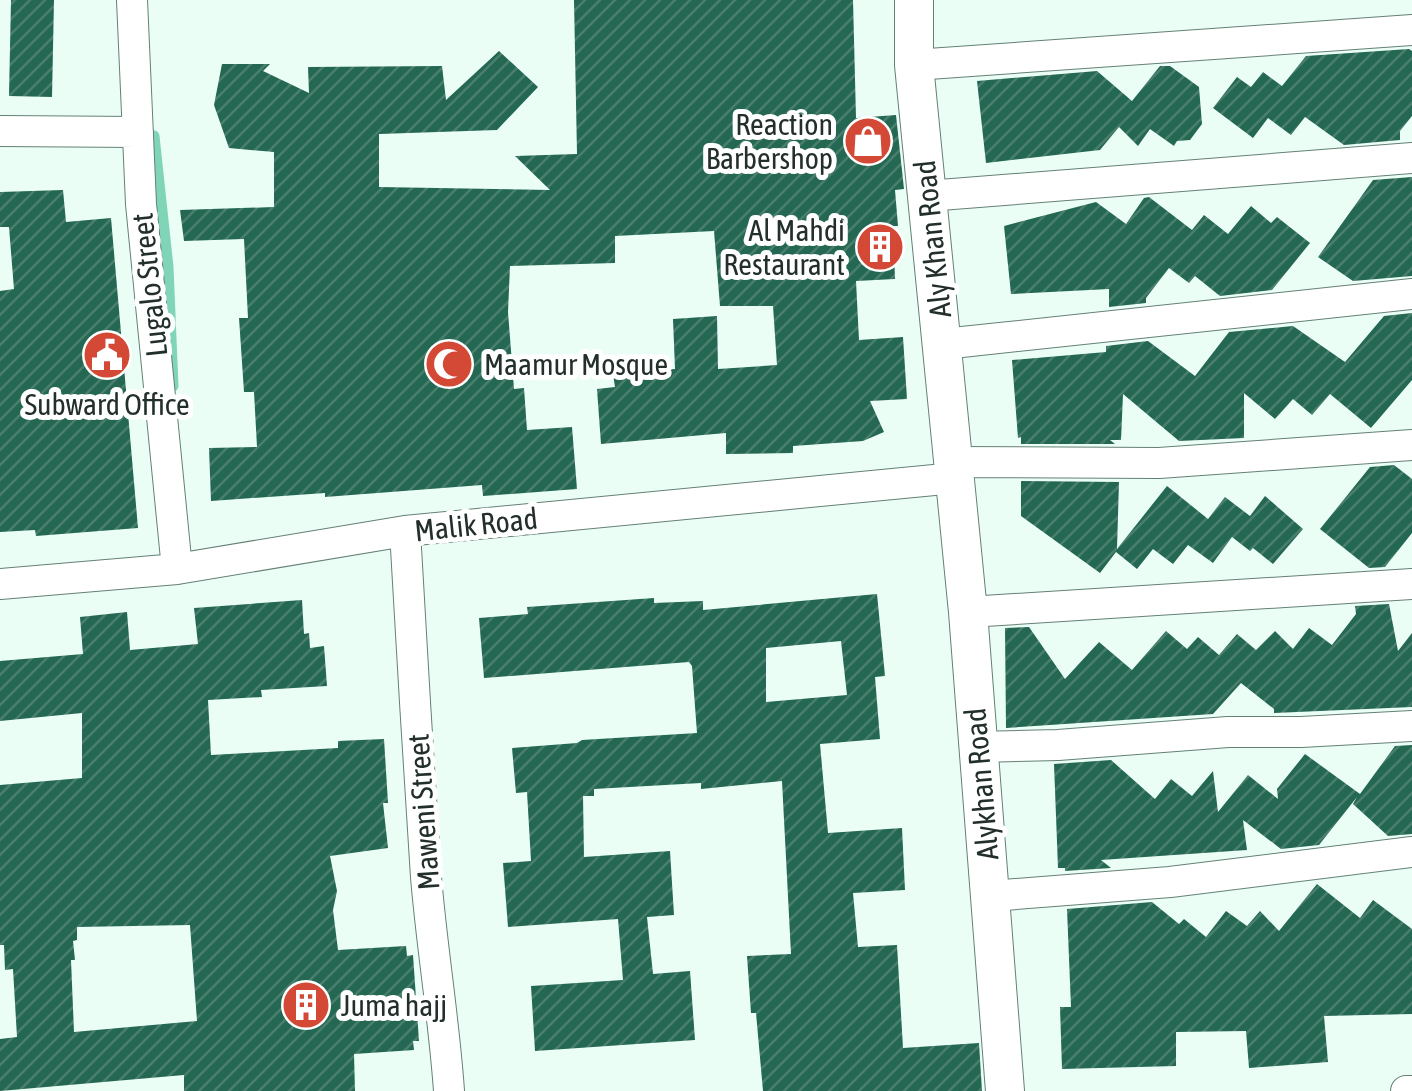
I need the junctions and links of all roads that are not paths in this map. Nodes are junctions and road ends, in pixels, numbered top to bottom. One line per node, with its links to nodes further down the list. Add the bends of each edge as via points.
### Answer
1 (132, 0): 6 (street, Lugalo Street)
2 (914, 0): 4 (street, Aly Khan Road)
3 (1412, 30): 4 (street)
4 (914, 65): 8 (street, Aly Khan Road)
5 (0, 131): 6 (street)
6 (138, 132): 14 (street, Lugalo Street)
7 (1412, 158): 8 (street)
8 (927, 196): 10 (street, Aly Khan Road)
9 (1412, 294): 10 (street)
10 (942, 344): 12 (street, Aly Khan Road)
11 (1412, 445): 12 (street, Malik Road, via 1159,464)
12 (953, 470): 13 (street, Malik Road); 17 (street, Alykhan Road)
13 (405, 531): 14 (street, Malik Road); 22 (street, Maweni Street, via 426,880)
14 (177, 568): 15 (street, Malik Road)
15 (0, 584)
16 (1412, 584): 17 (street)
17 (968, 612): 19 (street, Alykhan Road)
18 (1412, 726): 19 (street)
19 (976, 747): 21 (street, Alykhan Road)
20 (1412, 852): 21 (street)
21 (991, 896): 23 (street, Alykhan Road)
22 (449, 1091)
23 (1006, 1091)

